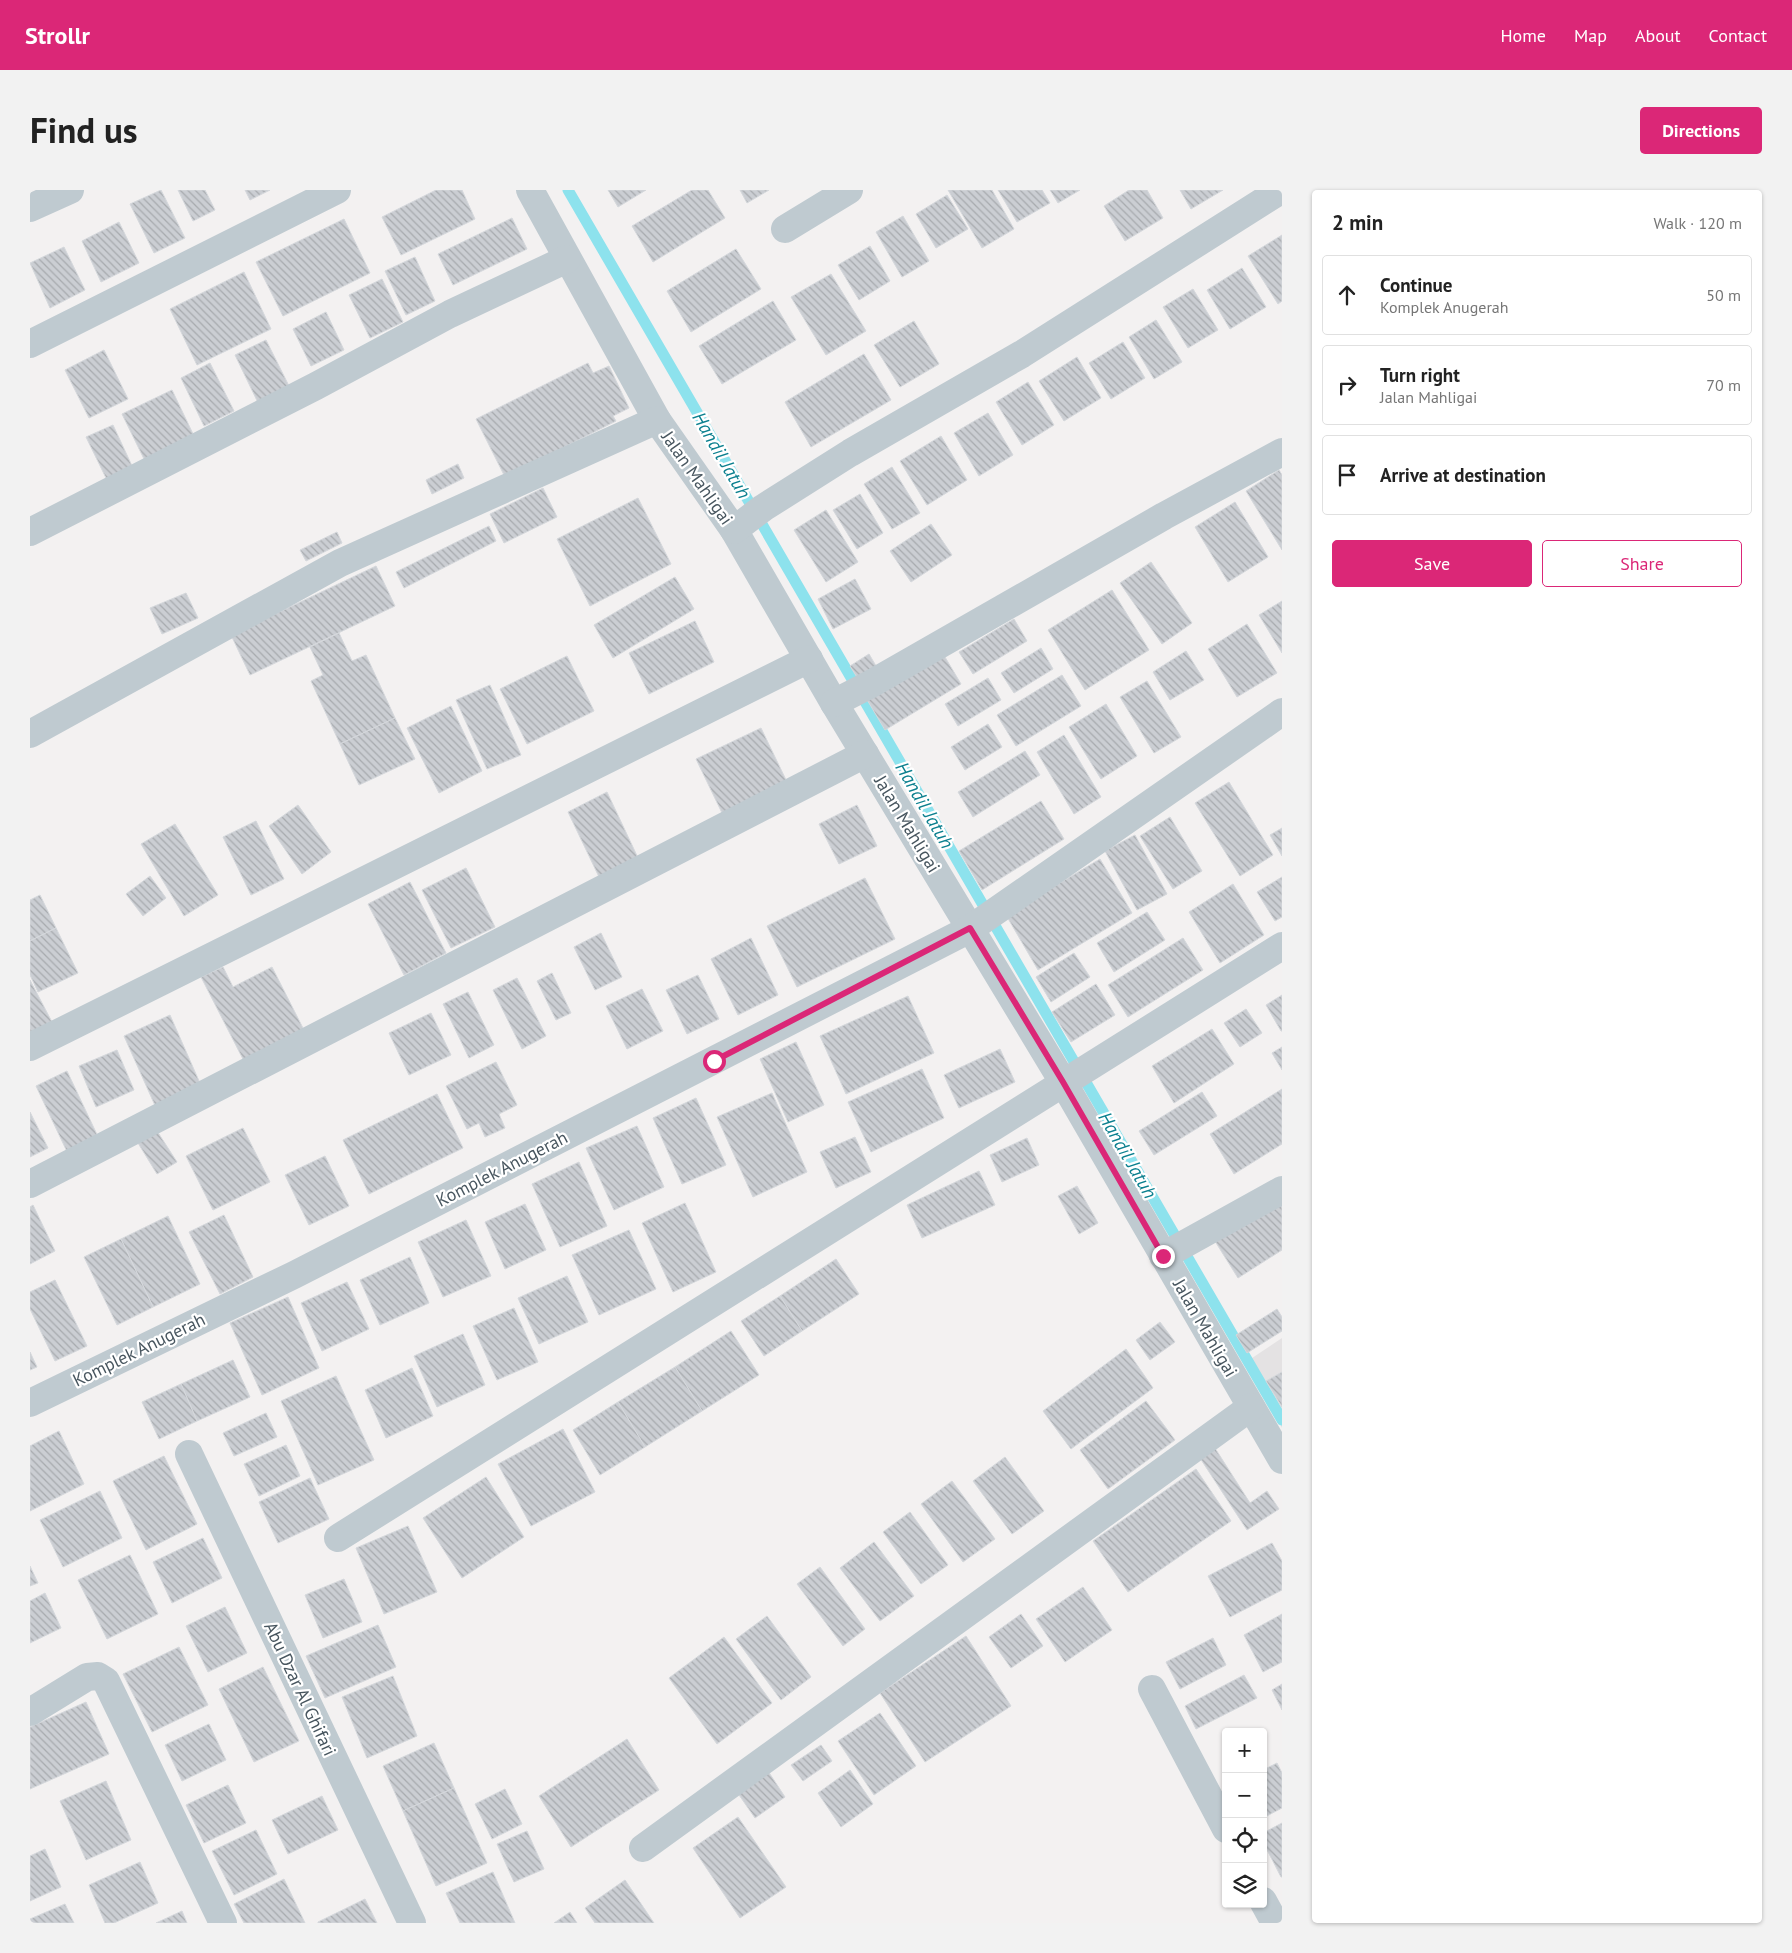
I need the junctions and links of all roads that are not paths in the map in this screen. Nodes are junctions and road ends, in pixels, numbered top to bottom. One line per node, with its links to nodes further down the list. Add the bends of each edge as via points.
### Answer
1 (70, 190): 6 (street)
2 (337, 190): 9 (street)
3 (530, 190): 8 (street, Jalan Mahligai)
4 (849, 190): 7 (street)
5 (1282, 190): 12 (street, via 1022,354 850,453)
6 (30, 208)
7 (785, 229)
8 (567, 259): 10 (street, Jalan Mahligai); 13 (street, via 450,314)
9 (30, 344)
10 (657, 420): 12 (street, Jalan Mahligai); 17 (street, via 340,564)
11 (1282, 452): 15 (street)
12 (748, 520): 14 (street, Jalan Mahligai)
13 (30, 532)
14 (808, 659): 15 (street, Jalan Mahligai); 21 (street)
15 (851, 695): 18 (street, Jalan Mahligai)
16 (1282, 712): 19 (street, Komplek Anugerah)
17 (30, 734)
18 (865, 754): 19 (street, Jalan Mahligai); 23 (street)
19 (984, 919): 22 (street, Jalan Mahligai); 26 (street, Komplek Anugerah, via 303,1271)
20 (1282, 946): 22 (street)
21 (30, 1047)
22 (1075, 1075): 25 (street, Jalan Mahligai); 30 (street)
23 (30, 1184)
24 (1282, 1190): 25 (street)
25 (1176, 1249): 27 (street, Jalan Mahligai)
26 (30, 1403)
27 (1251, 1407): 29 (street, Jalan Mahligai); 34 (street)
28 (190, 1454): 37 (street, Abu Dzar Al Ghifari)
29 (1282, 1460)
30 (338, 1538)
31 (1152, 1689): 33 (street)
32 (30, 1712): 36 (street, via 87,1677 98,1676 106,1681)
33 (1222, 1821)
34 (643, 1848)
35 (1267, 1908): 38 (street)
36 (224, 1923)
37 (412, 1923)
38 (1275, 1923)

